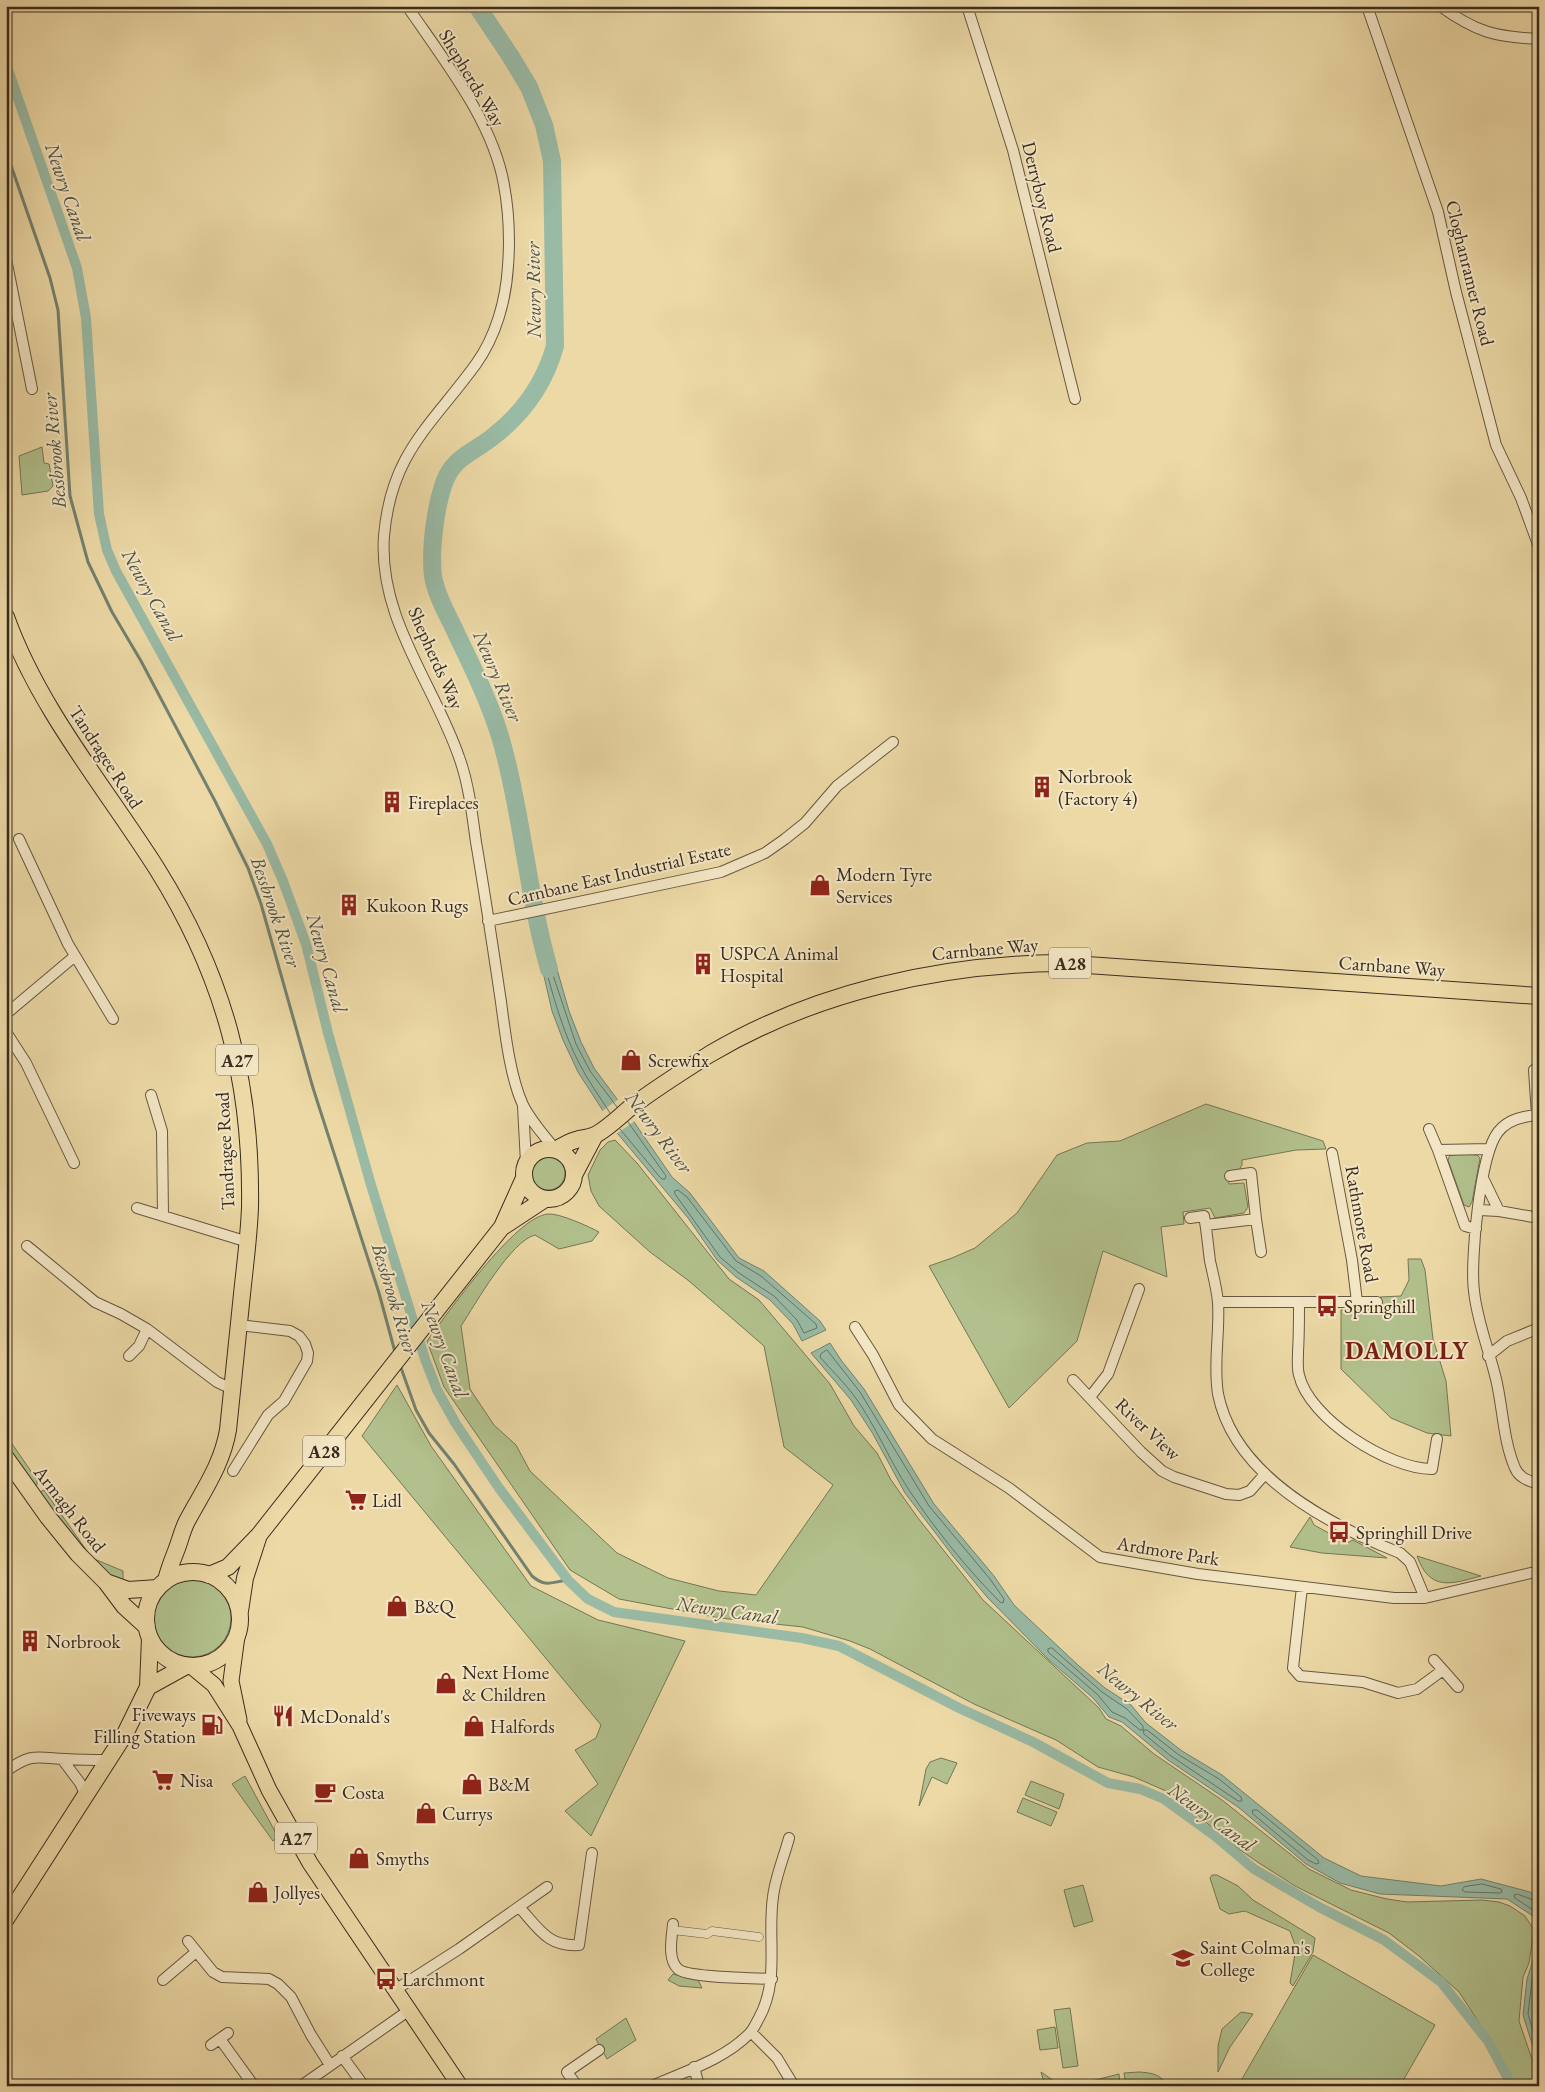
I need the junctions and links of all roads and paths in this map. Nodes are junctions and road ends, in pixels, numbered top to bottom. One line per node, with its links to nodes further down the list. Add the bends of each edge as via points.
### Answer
1 (407, 6): 14 (street, Shepherds Way, via 476,111 504,184 509,230 507,284 491,338 478,361 418,436 403,462 393,487 384,539 389,591 397,620 445,720 461,762)
2 (967, 6): 9 (street, Derryboy Road, via 1013,150)
3 (1367, 6): 10 (street, Cloghanramer Road, via 1438,212 1496,445)
4 (1440, 6): 5 (street, via 1490,34)
5 (1539, 39)
6 (6, 258): 7 (street)
7 (8, 273): 8 (street)
8 (32, 389)
9 (1075, 400)
10 (1539, 547)
11 (6, 617): 46 (highway, Tandragee Road / A27, via 36,684 176,902 215,983 236,1054 247,1124)
12 (892, 742): 14 (street, Carnbane East Industrial Estate, via 837,786 805,823 765,853 745,863 721,872)
13 (20, 838): 15 (street)
14 (488, 921): 22 (street, Shepherds Way, via 508,1047)
15 (74, 956): 17 (street); 18 (street)
16 (1539, 996): 25 (highway, Carnbane Way / A28, via 1058,963 938,972 840,996 747,1034 709,1055)
17 (6, 1014)
18 (113, 1019)
19 (6, 1032): 30 (street, via 26,1063)
20 (1534, 1070): 23 (street)
21 (151, 1095): 39 (street, via 162,1132)
22 (523, 1106): 27 (street, Shepherds Way); 31 (street, Shepherds Way)
23 (1538, 1115): 26 (street, via 1511,1121 1498,1131)
24 (1428, 1129): 28 (street)
25 (599, 1132): 27 (highway); 32 (highway)
26 (1489, 1149): 28 (street); 34 (street)
27 (556, 1150): 31 (highway, via 542,1150 530,1158); 32 (highway, via 568,1158)
28 (1438, 1150): 45 (street, via 1465,1226)
29 (1332, 1153): 51 (street, Rathmore Road)
30 (74, 1163)
31 (525, 1171): 35 (highway, via 531,1192); 44 (highway)
32 (575, 1173): 35 (highway, via 566,1193)
33 (1230, 1176): 42 (street, via 1251,1173)
34 (1483, 1178): 37 (street); 38 (street)
35 (544, 1199): 44 (highway)
36 (138, 1208): 39 (street)
37 (1479, 1210): 38 (street); 45 (street)
38 (1499, 1211): 41 (street)
39 (163, 1216): 46 (street)
40 (1190, 1218): 43 (street, via 1204,1216)
41 (1539, 1218)
42 (1256, 1220): 43 (street); 48 (street)
43 (1206, 1225): 50 (street)
44 (502, 1227): 68 (highway, A28)
45 (1476, 1229): 59 (street, via 1472,1270 1474,1292)
46 (248, 1242): 54 (highway, Tandragee Road / A27)
47 (26, 1246): 57 (street, via 96,1302)
48 (1261, 1252)
49 (1139, 1289): 62 (street, River View, via 1108,1374)
50 (1218, 1302): 53 (street, Rathmore Road); 66 (street, via 1216,1371 1223,1413 1240,1445)
51 (1357, 1302): 52 (street, Rathmore Road); 53 (street, Rathmore Road)
52 (1377, 1302)
53 (1299, 1303): 63 (street, via 1298,1374 1305,1393 1319,1410 1353,1439 1378,1454 1421,1469 1432,1469)
54 (239, 1325): 61 (highway, Tandragee Road / A27); 65 (street, via 290,1331 299,1336 308,1353 307,1362 284,1401 268,1415)
55 (855, 1327): 75 (street, Ardmore Park, via 899,1405 932,1439 1009,1488 1100,1557)
56 (1539, 1328): 59 (street, via 1507,1341)
57 (147, 1329): 58 (street, via 139,1346); 61 (street, via 216,1382)
58 (128, 1356)
59 (1488, 1356): 67 (street, via 1515,1469 1525,1479)
60 (1073, 1380): 62 (street, River View)
61 (232, 1389): 69 (highway, Tandragee Road / A27, via 222,1457 186,1522)
62 (1090, 1397): 66 (street, River View, via 1141,1452 1174,1477 1226,1494 1239,1495 1250,1491)
63 (1436, 1439)
64 (6, 1458): 73 (highway, Armagh Road, via 48,1517)
65 (233, 1471)
66 (1265, 1474): 76 (street, via 1307,1506 1400,1553 1410,1562)
67 (1539, 1484)
68 (259, 1535): 72 (highway, via 228,1567); 77 (highway, via 245,1578)
69 (177, 1550): 71 (highway, via 179,1560); 74 (highway, Tandragee Road / A27)
70 (1539, 1571): 76 (street, Ardmore Park)
71 (189, 1572): 72 (highway); 74 (highway)
72 (209, 1574): 77 (highway, via 232,1592)
73 (106, 1582): 74 (highway, Armagh Road, via 128,1590); 78 (highway, Armagh Road)
74 (162, 1584): 78 (highway, via 148,1606)
75 (1302, 1587): 76 (street, Ardmore Park, via 1394,1598); 82 (street, via 1293,1668 1300,1676 1363,1682 1398,1693 1417,1689)
76 (1425, 1598)
77 (240, 1611): 79 (highway)
78 (148, 1633): 81 (highway, via 162,1655); 83 (highway)
79 (237, 1636): 81 (highway, via 231,1647 211,1663); 85 (main road, A27, via 231,1681)
80 (1434, 1660): 82 (street)
81 (188, 1666): 83 (highway); 85 (main road, A27, via 214,1685)
82 (1443, 1670): 84 (street)
83 (148, 1687): 87 (highway)
84 (1458, 1687)
85 (240, 1726): 101 (main road, A27, via 310,1864)
86 (62, 1759): 87 (street); 88 (street, via 31,1757); 89 (street)
87 (110, 1760): 89 (highway)
88 (6, 1771)
89 (86, 1796): 93 (highway)
90 (789, 1838): 99 (street, via 773,1896)
91 (592, 1852): 94 (street, via 580,1945 558,1944 547,1938)
92 (546, 1887): 94 (street)
93 (14, 1907)
94 (520, 1908): 101 (street)
95 (673, 1927): 96 (street, via 707,1934 712,1931); 99 (street, via 672,1960 678,1970 692,1974)
96 (759, 1937)
97 (188, 1941): 98 (street)
98 (196, 1952): 100 (street); 107 (street, via 213,1972 222,1977 269,1979 278,1984 291,1997 310,2035)
99 (772, 1979): 103 (street, via 765,2008)
100 (163, 1980)
101 (395, 1990): 102 (main road, A27)
102 (408, 2011): 106 (street); 112 (main road, A27)
103 (751, 2032): 108 (street, via 721,2056); 116 (street, via 777,2058)
104 (210, 2045): 109 (street, via 224,2036)
105 (598, 2050): 113 (street, via 567,2072)
106 (342, 2056): 107 (street); 111 (street)
107 (330, 2064): 110 (street)
108 (694, 2067): 114 (street); 115 (street)
109 (254, 2086)
110 (301, 2086)
111 (364, 2086)
112 (460, 2086)
113 (577, 2086)
114 (652, 2086)
115 (699, 2086)
116 (794, 2086)

